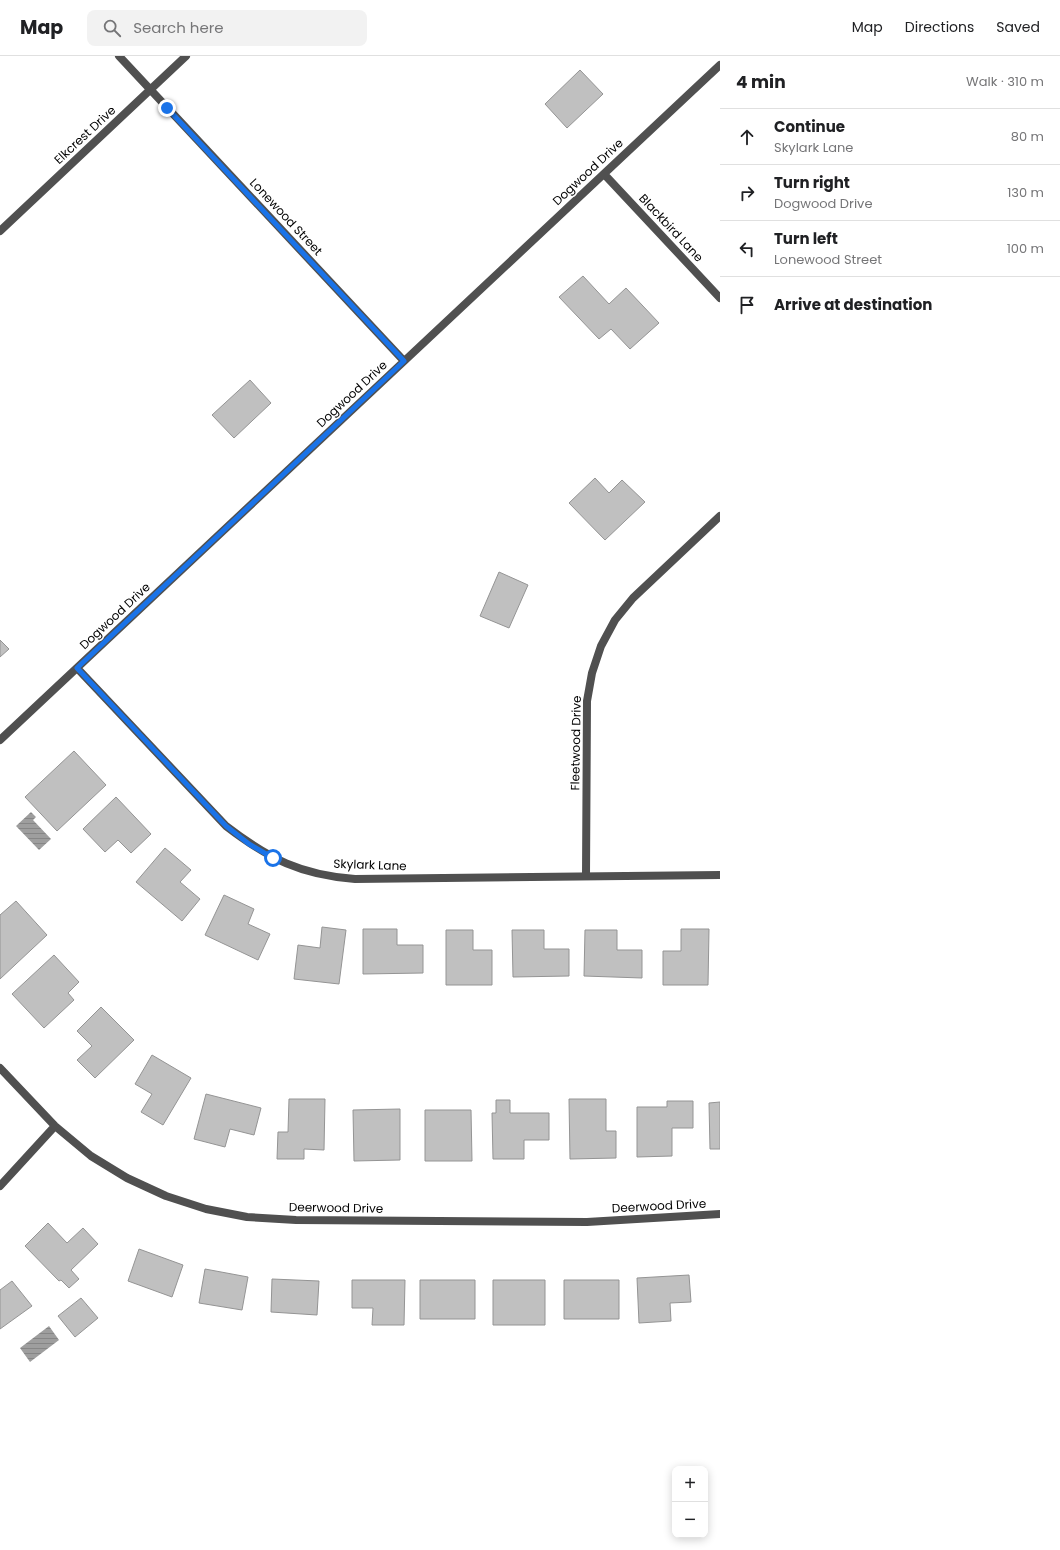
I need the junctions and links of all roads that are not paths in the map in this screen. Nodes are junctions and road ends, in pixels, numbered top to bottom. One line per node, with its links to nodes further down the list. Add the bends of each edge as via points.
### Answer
1 (119, 56): 4 (street, Lonewood Street)
2 (186, 56): 4 (street, Elkcrest Drive)
3 (720, 65): 5 (street, Dogwood Drive)
4 (150, 90): 6 (street, Elkcrest Drive); 8 (street, Lonewood Street)
5 (604, 174): 7 (street, Blackbird Lane); 8 (street, Dogwood Drive)
6 (0, 231)
7 (720, 298)
8 (404, 361): 10 (street, Dogwood Drive)
9 (720, 516): 13 (street, Fleetwood Drive, via 633,598 615,620 601,646 592,673 587,701)
10 (77, 668): 11 (street, Dogwood Drive); 13 (street, Skylark Lane, via 226,826 273,858 306,871 334,878)
11 (0, 740)
12 (720, 875): 13 (street, Skylark Lane)
13 (586, 876)
14 (0, 1068): 15 (street, Deerwood Drive)
15 (55, 1126): 16 (street); 17 (street, Deerwood Drive, via 91,1156 127,1178 166,1196 206,1209 247,1217 296,1220 587,1222)
16 (0, 1186)
17 (720, 1214)

